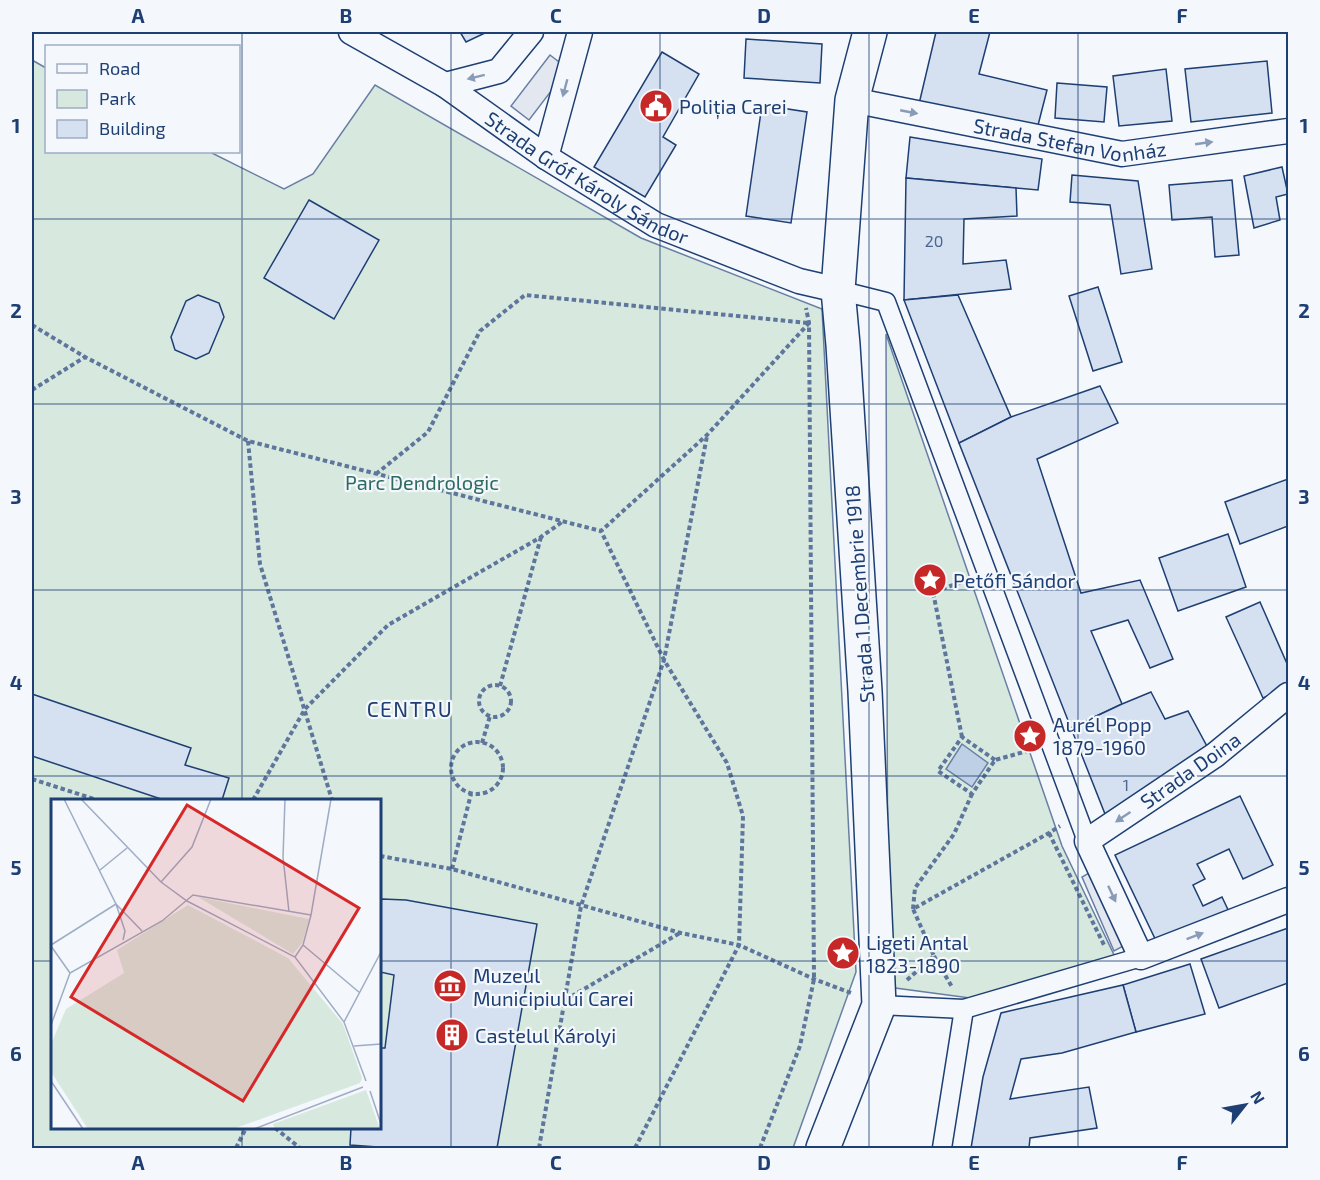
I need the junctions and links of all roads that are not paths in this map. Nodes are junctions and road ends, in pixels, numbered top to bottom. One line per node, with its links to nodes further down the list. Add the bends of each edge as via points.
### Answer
1 (351, 32): 5 (street, Strada Gróf Károly Sándor)
2 (531, 32): 5 (street, one-way to 5, via 499,71)
3 (580, 32): 8 (street, one-way to 8)
4 (870, 32): 6 (main road, Strada 1 Decembrie 1918)
5 (445, 85): 8 (street, Strada Gróf Károly Sándor)
6 (852, 100): 7 (street, Strada Stefan Vonház, one-way to 7, via 1122,154); 9 (main road, Strada 1 Decembrie 1918)
7 (1288, 131)
8 (546, 157): 9 (street, Strada Gróf Károly Sándor, via 656,225 799,281)
9 (838, 290): 11 (street, via 886,302); 14 (main road, Strada 1 Decembrie 1918, via 865,691)
10 (1288, 695): 11 (street, Strada Doina, one-way to 11, via 1215,755)
11 (1087, 841): 13 (street, one-way to 13)
12 (1288, 900): 13 (street, one-way to 12)
13 (1141, 957): 15 (street)
14 (879, 1005): 15 (street); 16 (main road, Strada 1 Decembrie 1918)
15 (964, 1009): 17 (street)
16 (823, 1149)
17 (942, 1149)

